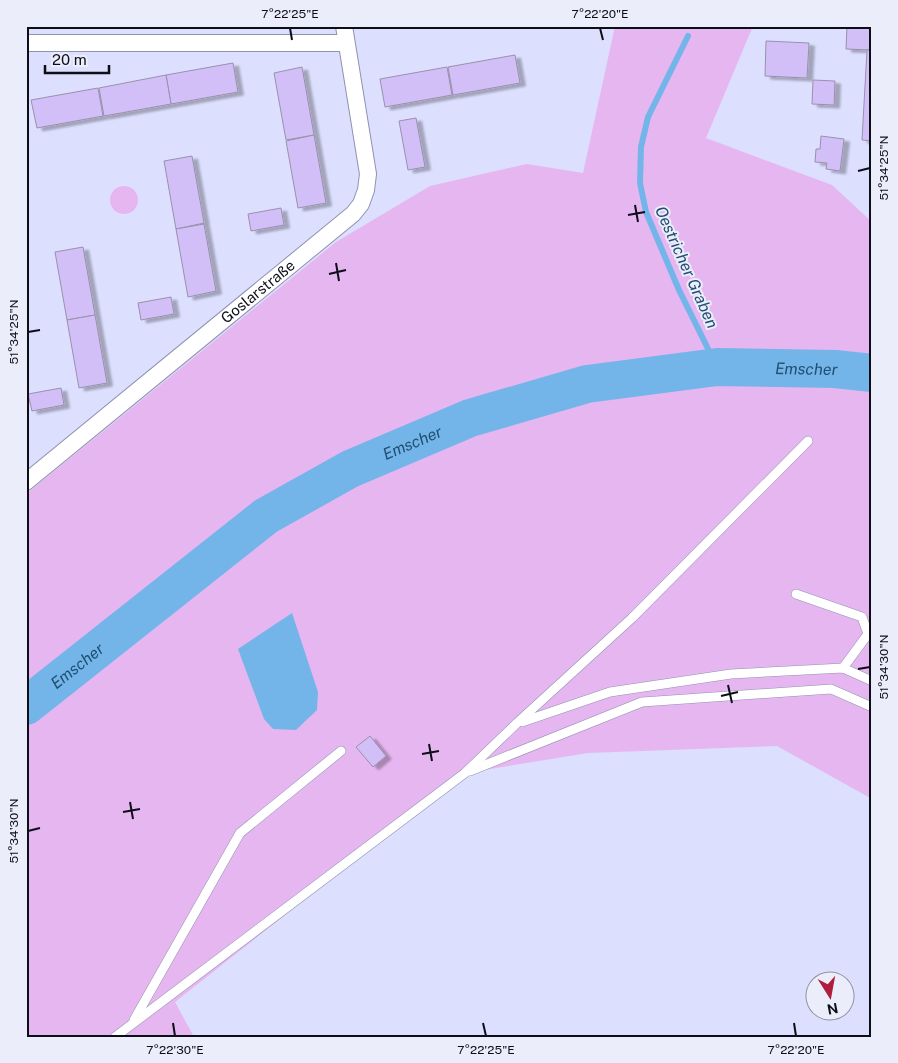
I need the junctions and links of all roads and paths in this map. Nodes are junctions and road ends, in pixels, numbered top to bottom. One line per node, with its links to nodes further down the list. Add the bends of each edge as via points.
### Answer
1 (345, 34): 2 (street, Goslarstraße); 4 (street, Goslarstraße, via 368,174 361,204 293,264)
2 (26, 43)
3 (808, 441): 9 (lane, via 632,618)
4 (26, 482)
5 (796, 594): 6 (lane, via 862,617 868,634)
6 (842, 668): 7 (lane); 9 (lane, via 731,674 610,692)
7 (872, 681)
8 (872, 707): 11 (lane, via 831,690 642,702)
9 (517, 723): 11 (lane)
10 (341, 750): 12 (lane, via 240,833)
11 (465, 773): 12 (lane)
12 (131, 1024): 13 (lane)
13 (115, 1037)

